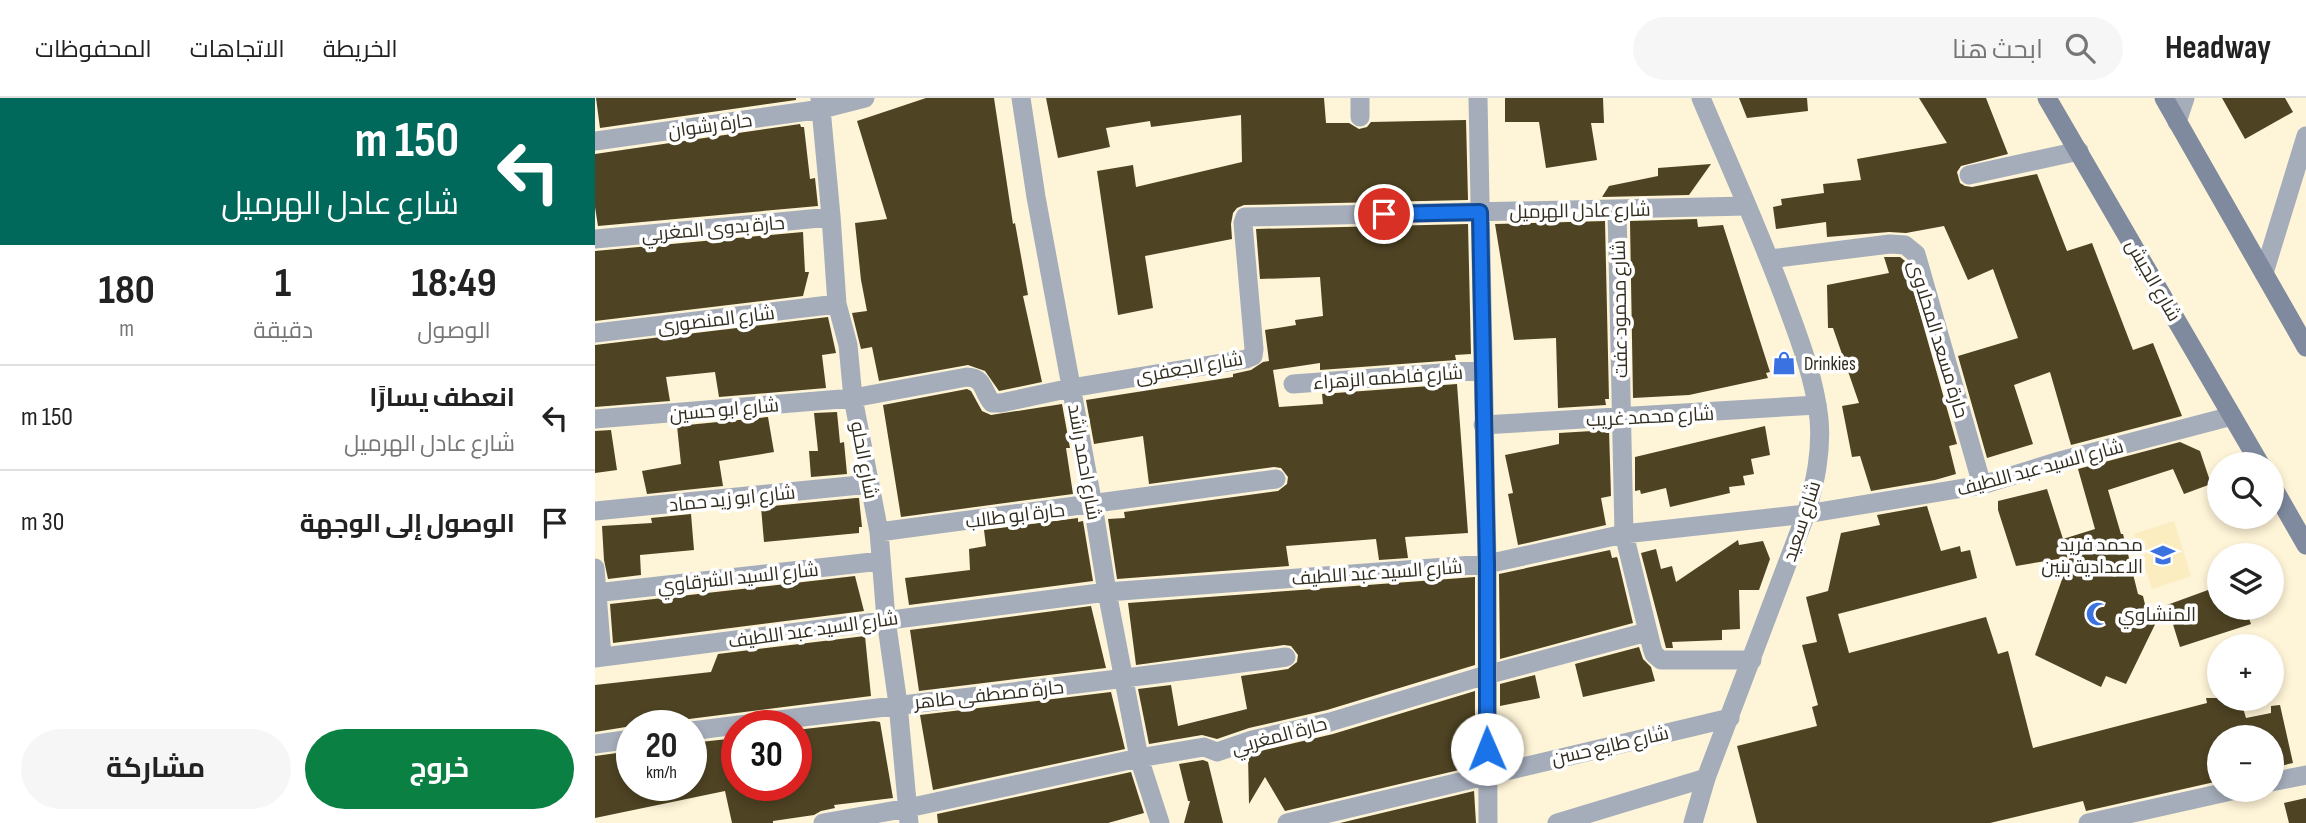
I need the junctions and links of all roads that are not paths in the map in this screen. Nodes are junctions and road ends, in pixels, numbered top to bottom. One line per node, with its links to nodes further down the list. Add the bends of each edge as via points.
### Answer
1 (865, 98): 8 (street, حارة رشوان)
2 (1021, 98): 28 (street, شارع احمد راشد)
3 (1478, 98): 17 (street)
4 (1701, 98): 15 (street, شارع سعيد)
5 (2047, 98): 12 (main road, شارع الجيش)
6 (2164, 98): 9 (main road)
7 (2185, 98): 9 (street)
8 (821, 104): 11 (street, حارة رشوان); 18 (street, شارع الحلو)
9 (2177, 122): 22 (main road)
10 (2306, 136): 14 (street)
11 (595, 141)
12 (2079, 151): 13 (street); 31 (main road, شارع الجيش)
13 (1969, 176)
14 (2297, 197): 22 (street)
15 (1747, 206): 16 (street, شارع عادل الهرميل); 21 (street, شارع سعيد)
16 (1617, 209): 17 (street, شارع عادل الهرميل); 32 (street, شارع محمود عفت)
17 (1480, 212): 19 (street, شارع عادل الهرميل); 26 (street)
18 (831, 216): 20 (street, حارة بدوى المغربي); 23 (street, شارع الحلو)
19 (1245, 217): 28 (street, شارع الجعفرى, via 1253,356)
20 (595, 239)
21 (1770, 259): 30 (street, شارع سعيد, via 1807,361); 38 (street, حارة مسعد المحلاوى, via 1890,244 1905,246 1916,254)
22 (2264, 273): 25 (main road)
23 (837, 304): 24 (street, شارع المنصورى); 29 (street, شارع الحلو, via 848,345)
24 (595, 333)
25 (2306, 347)
26 (1482, 370): 27 (street, شارع فاطمه الزهراء); 34 (street)
27 (1293, 384)
28 (1071, 388): 29 (street, شارع ابو حسين, via 992,403 982,382 967,377); 39 (street, شارع احمد راشد)
29 (853, 398): 33 (street, شارع ابو حسين); 37 (street, شارع الحلو)
30 (1817, 405): 32 (street, شارع محمد غريب); 42 (street, شارع سعيد, via 1819,453)
31 (2232, 416): 35 (main road, شارع الجيش); 38 (street, شارع السيد عبد اللطيف)
32 (1622, 418): 34 (street, شارع محمد غريب); 44 (street, شارع محمود عفت)
33 (595, 419)
34 (1483, 425): 47 (street)
35 (2253, 452)
36 (1276, 479): 39 (street, حارة ابو طالب)
37 (870, 484): 41 (street, شارع ابو زيد حماد); 43 (street, شارع الحلو)
38 (1982, 485): 42 (street, شارع السيد عبد اللطيف)
39 (1093, 505): 43 (street, حارة ابو طالب); 50 (street, شارع احمد راشد)
40 (2284, 507): 45 (main road)
41 (595, 511)
42 (1806, 514): 44 (street, شارع السيد عبد اللطيف); 55 (street, شارع سعيد)
43 (879, 532): 46 (street, شارع الحلو)
44 (1624, 534): 47 (street, شارع السيد عبد اللطيف); 52 (street, شارع محمود عفت)
45 (2306, 545)
46 (881, 561): 49 (street, شارع السيد الشرقاوي); 51 (street, شارع الحلو)
47 (1487, 564): 50 (street, شارع السيد عبد اللطيف); 56 (street)
48 (595, 568): 49 (street)
49 (596, 592): 53 (street)
50 (1107, 592): 51 (street, شارع السيد عبد اللطيف); 57 (street, شارع احمد راشد)
51 (886, 619): 53 (street, شارع السيد عبد اللطيف); 58 (street, شارع الحلو)
52 (1647, 632): 55 (street, شارع محمود عفت, via 1654,654 1661,660); 56 (street, حارة المغربي)
53 (598, 657)
54 (1286, 657): 57 (street, حارة مصطفى طاهر)
55 (1752, 660): 59 (street, شارع سعيد)
56 (1486, 675): 63 (street, حارة المغربي, via 1217,752 1204,747); 64 (street)
57 (1125, 680): 58 (street, حارة مصطفى طاهر); 63 (street, شارع احمد راشد)
58 (898, 704): 60 (street, حارة مصطفى طاهر); 69 (street, شارع الحلو)
59 (1730, 718): 64 (street, شارع طايع حسن); 66 (street, شارع سعيد)
60 (707, 729)
61 (616, 741): 62 (street)
62 (595, 744)
63 (1139, 758): 69 (street, حارة المغربي); 72 (street, شارع احمد راشد)
64 (1488, 774): 73 (street, شارع طايع حسن); 74 (street)
65 (2306, 775): 67 (street)
66 (1706, 778): 70 (street); 76 (street, شارع سعيد)
67 (2284, 779)
68 (2207, 797): 77 (street)
69 (908, 815): 71 (street, حارة المغربي)
70 (1606, 816): 75 (street)
71 (823, 823)
72 (1160, 823)
73 (1286, 823)
74 (1488, 823)
75 (1557, 823)
76 (1693, 823)
77 (2088, 823)

